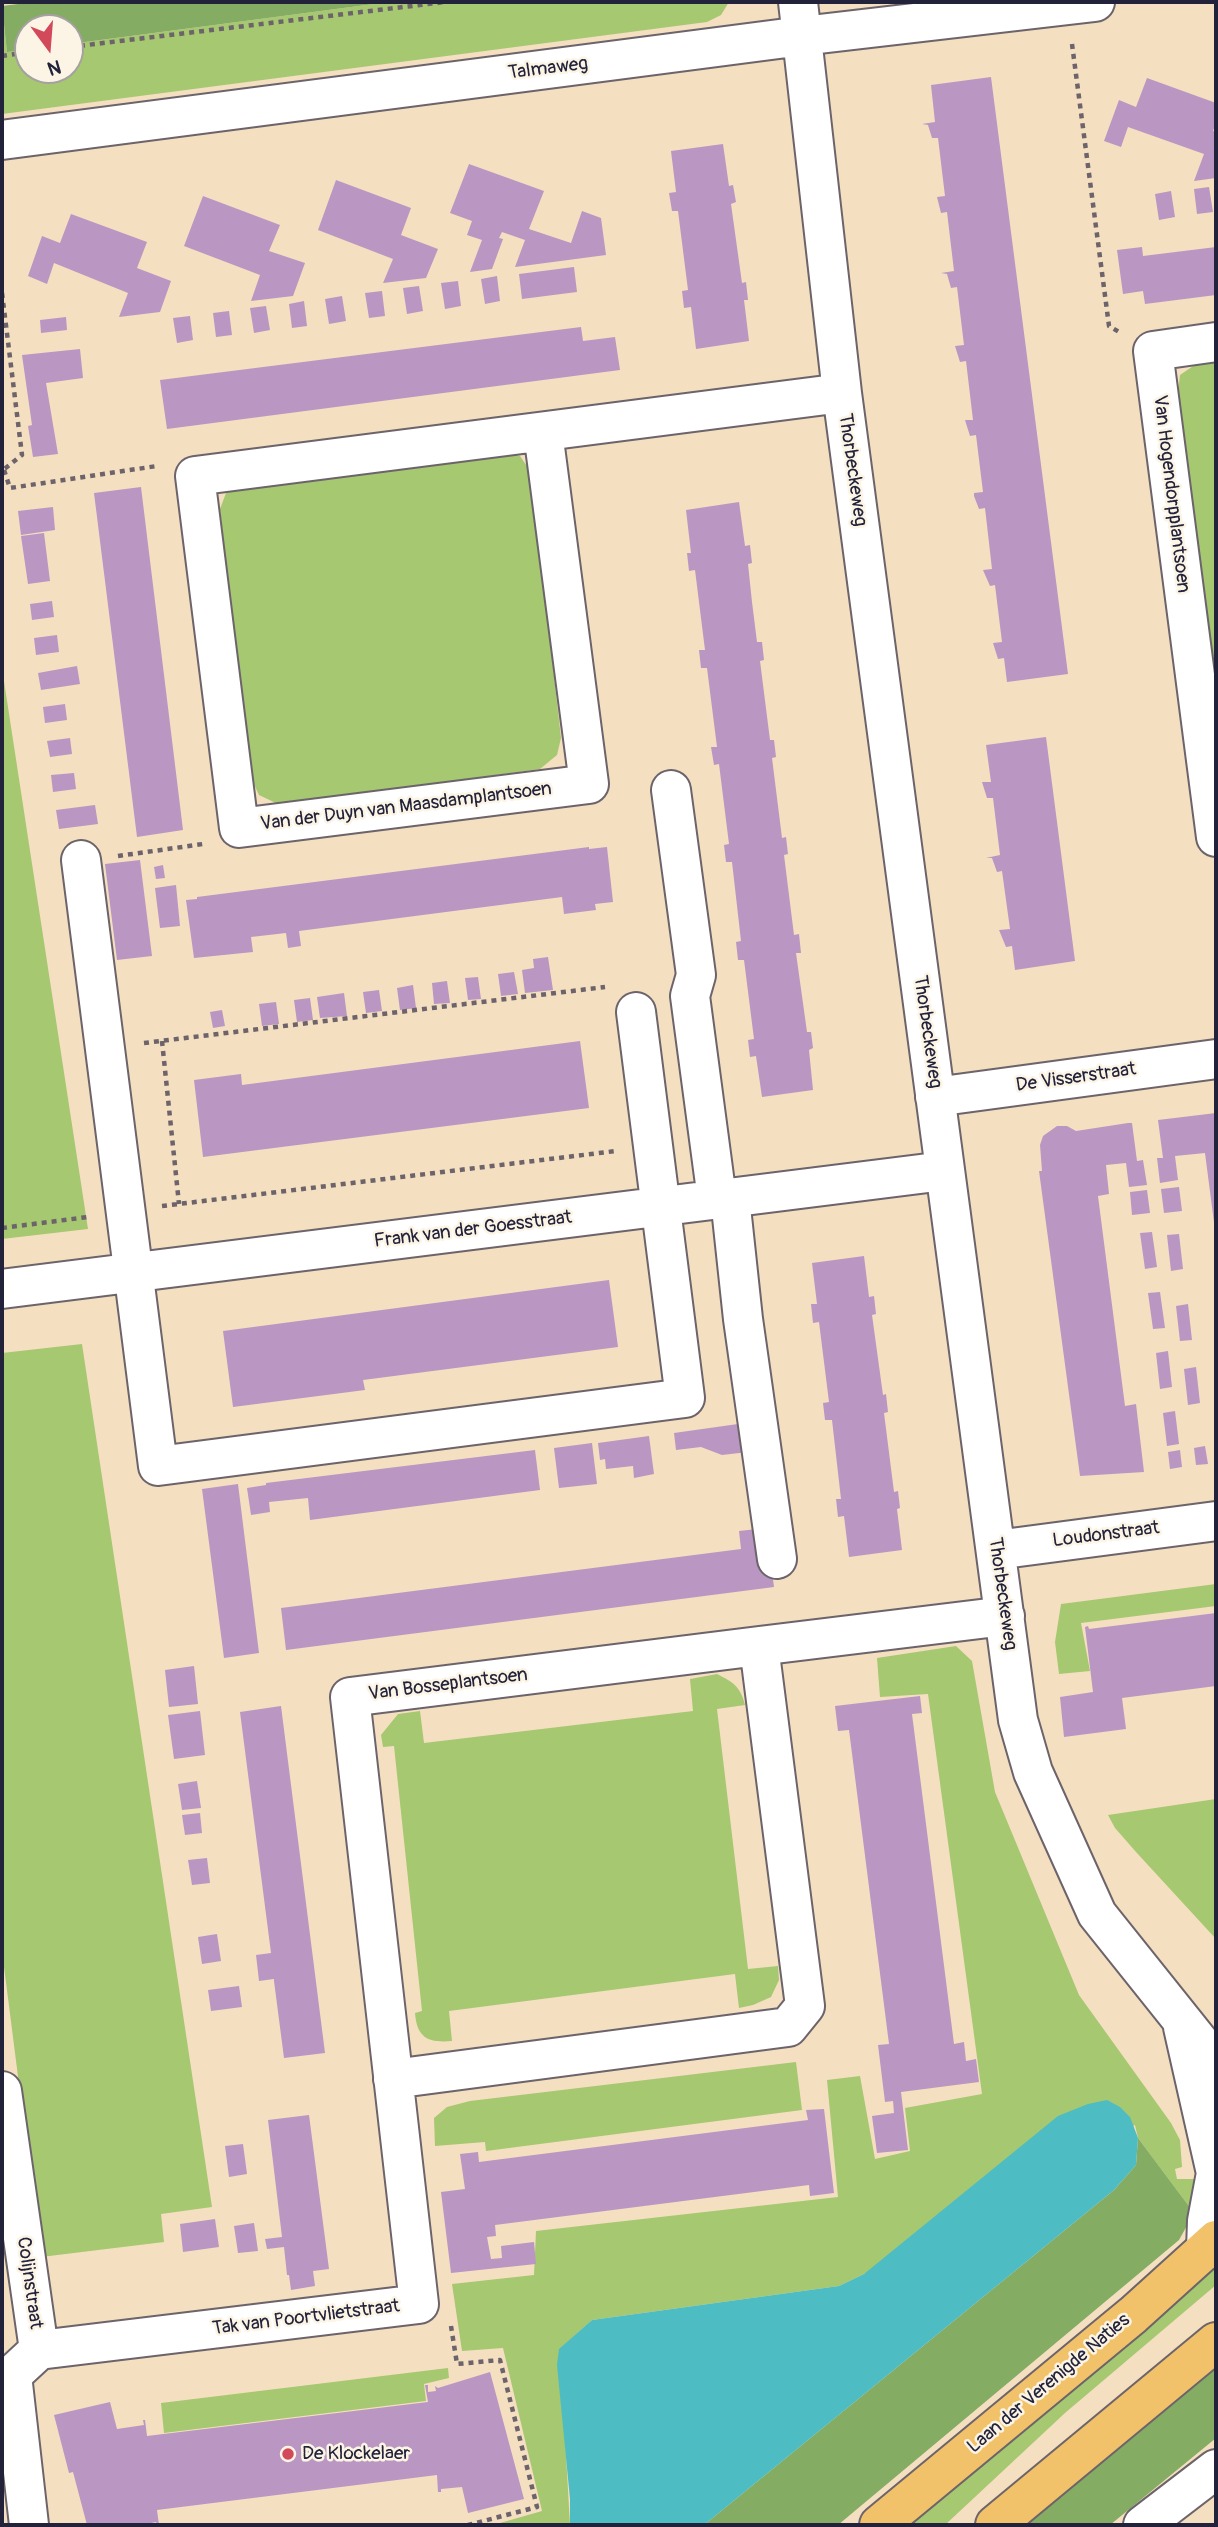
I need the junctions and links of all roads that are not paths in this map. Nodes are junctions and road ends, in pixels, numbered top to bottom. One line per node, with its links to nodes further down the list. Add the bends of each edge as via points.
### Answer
1 (1081, 4): 2 (street, Talmaweg)
2 (800, 19): 3 (street, Talmaweg); 5 (street, Thorbeckeweg)
3 (2, 140)
4 (1216, 342): 7 (street, Van Hogendorpplantsoen, via 1153,351)
5 (842, 393): 6 (street); 13 (street, Thorbeckeweg)
6 (543, 432): 6 (street, Van der Duyn van Maasdamplantsoen, via 589,784 239,828 195,476)
7 (1207, 699): 9 (street, Van Hogendorpplantsoen)
8 (671, 790): 15 (street, via 696,975 690,996)
9 (1216, 837)
10 (81, 860): 17 (street)
11 (625, 999): 16 (street)
12 (1216, 1059): 13 (street, De Visserstraat)
13 (935, 1097): 14 (street, Thorbeckeweg)
14 (944, 1171): 15 (street, Frank van der Goesstraat); 20 (street, Thorbeckeweg)
15 (724, 1198): 16 (street, Frank van der Goesstraat); 21 (street)
16 (661, 1206): 17 (street, Frank van der Goesstraat); 17 (street, via 685,1398 158,1466)
17 (133, 1273): 18 (street, Frank van der Goesstraat)
18 (2, 1289)
19 (1216, 1521): 20 (street, Loudonstraat)
20 (996, 1550): 22 (street, Thorbeckeweg)
21 (777, 1559)
22 (1005, 1616): 23 (street, Van Bosseplantsoen); 24 (street, Thorbeckeweg, via 1018,1720 1033,1772 1097,1914)
23 (759, 1646): 26 (street, via 805,2007 788,2027); 26 (street, Van Bosseplantsoen, via 351,1697)
24 (1198, 2021): 25 (street, Thorbeckeweg); 28 (street, via 1216,2174 1207,2221)
25 (1216, 2063)
26 (394, 2078): 29 (street, Van Bosseplantsoen)
27 (2, 2091): 31 (street, Colijnstraat)
28 (1211, 2245): 34 (main road, Laan der Verenigde Naties)
29 (419, 2304): 31 (street, Tak van Poortvlietstraat)
30 (1216, 2342): 35 (main road)
31 (39, 2350): 33 (street, via 12,2375)
32 (1216, 2469): 36 (street)
33 (29, 2525)
34 (880, 2525)
35 (995, 2525)
36 (1143, 2525)

